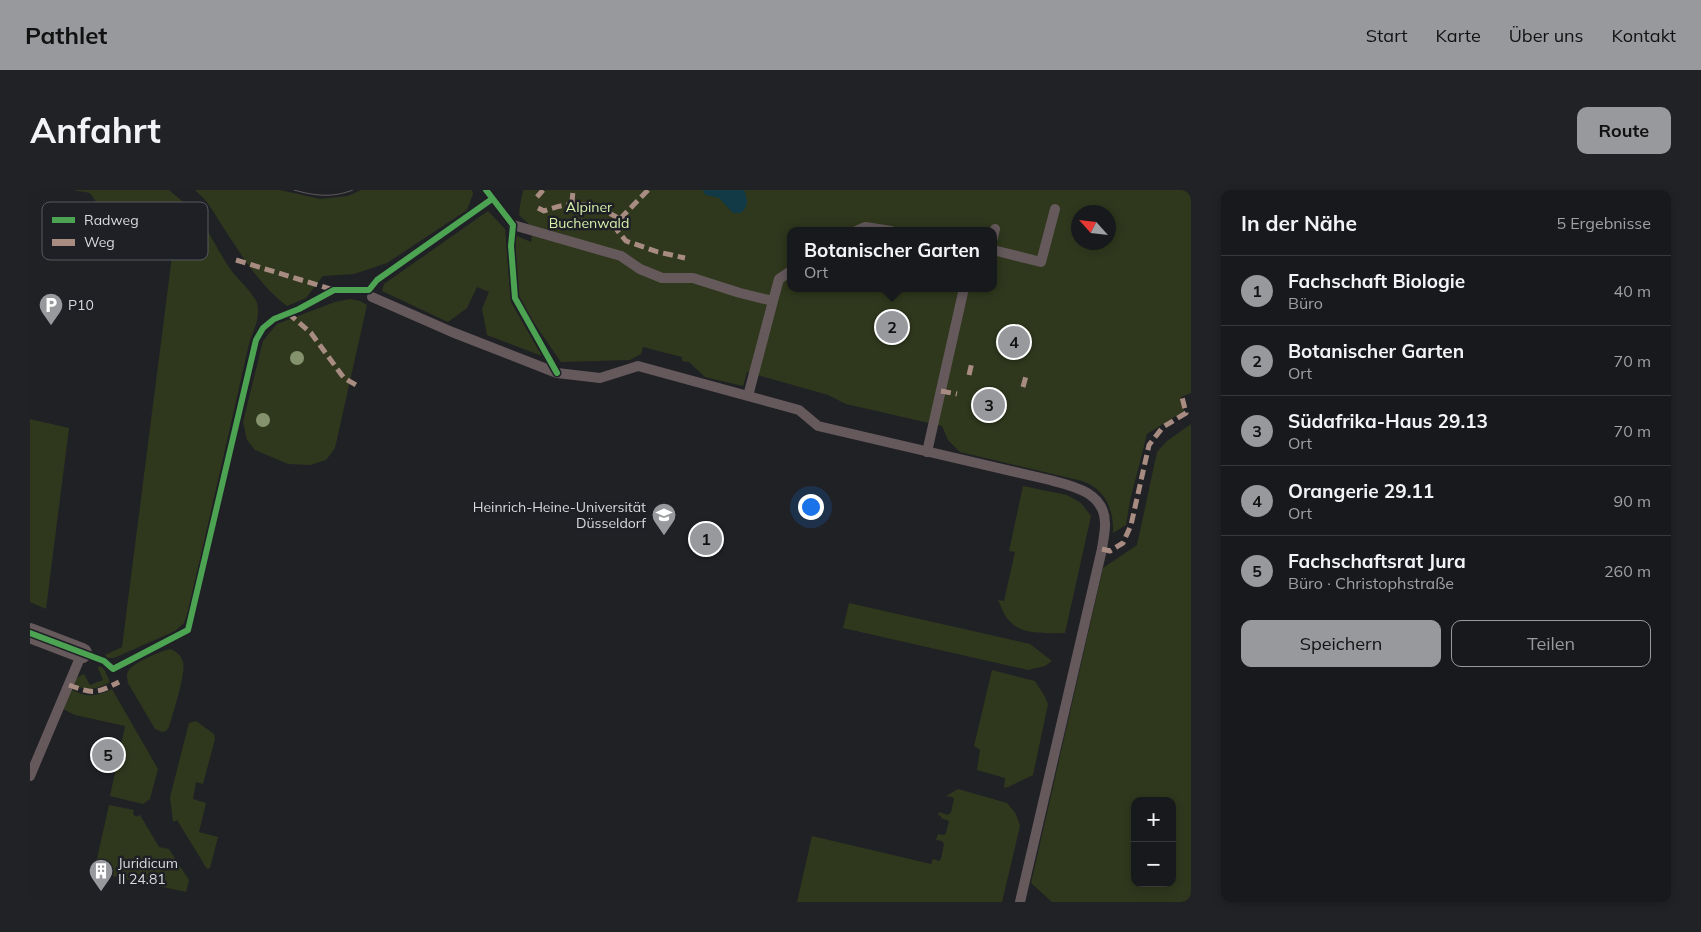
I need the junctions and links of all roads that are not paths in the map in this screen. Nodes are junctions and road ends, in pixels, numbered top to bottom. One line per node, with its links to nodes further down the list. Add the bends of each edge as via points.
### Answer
1 (1055, 209): 3 (lane, via 1041,262)
2 (513, 225): 7 (lane, via 621,256 662,278 693,278)
3 (997, 251)
4 (787, 274): 7 (lane, via 779,279)
5 (963, 292): 9 (lane)
6 (372, 296): 8 (lane, via 557,373 600,378 638,366)
7 (773, 301): 8 (lane)
8 (748, 396): 9 (lane, via 799,410 818,426)
9 (927, 452): 13 (lane, via 1078,488 1090,494 1104,511 1102,549)
10 (30, 633): 11 (street)
11 (82, 653): 12 (lane)
12 (30, 776)
13 (1020, 902)

